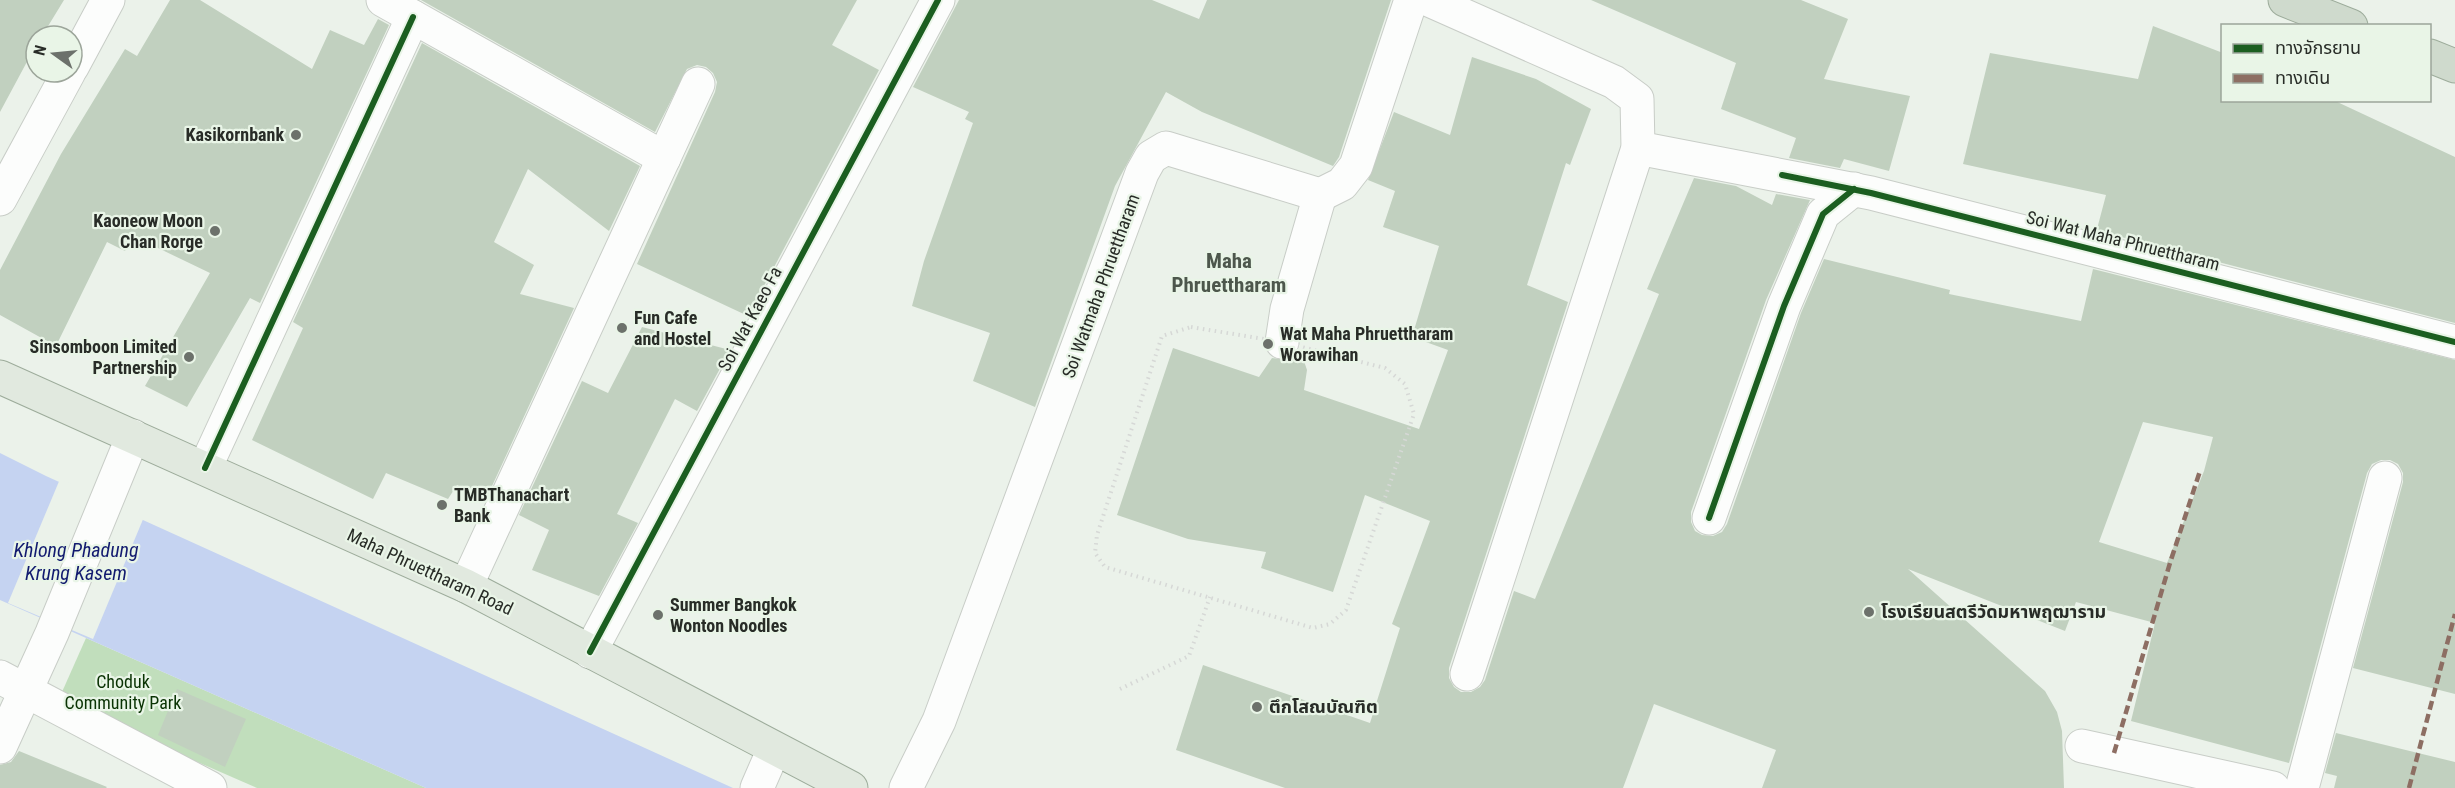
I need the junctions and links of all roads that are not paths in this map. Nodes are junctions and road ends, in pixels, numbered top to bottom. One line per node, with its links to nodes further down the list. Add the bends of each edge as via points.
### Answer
1 (108, 0): 9 (street)
2 (383, 0): 7 (street)
3 (937, 0): 27 (street, Soi Wat Kaeo Fa)
4 (1411, 0): 17 (street, via 1356,166 1341,184)
5 (1429, 0): 14 (street, via 1614,82 1637,99)
6 (2285, 0): 8 (highway)
7 (413, 17): 15 (street); 23 (street)
8 (2345, 24)
9 (84, 45)
10 (2431, 56): 11 (highway)
11 (2455, 66)
12 (62, 84): 18 (street)
13 (698, 84): 15 (street)
14 (1638, 148): 16 (street, Soi Wat Maha Phruettharam); 28 (street)
15 (664, 158): 26 (street)
16 (1854, 189): 20 (street, Soi Wat Maha Phruettharam); 25 (street, via 1823,214 1784,306)
17 (1320, 195): 19 (street, via 1287,309); 37 (street, Soi Watmaha Phruettharam, via 1166,148 1151,157 1142,172 939,721)
18 (0, 199)
19 (1282, 342)
20 (2455, 342)
21 (0, 376): 22 (main road, Maha Phruettharam Road)
22 (133, 436): 23 (main road, Maha Phruettharam Road); 29 (street, via 52,633)
23 (205, 468): 26 (main road, Maha Phruettharam Road)
24 (2385, 478): 38 (street)
25 (1709, 518)
26 (466, 586): 27 (main road, Maha Phruettharam Road)
27 (590, 652): 32 (main road, Maha Phruettharam Road)
28 (1467, 674)
29 (13, 683): 31 (street); 34 (street)
30 (2082, 746): 33 (street)
31 (0, 747)
32 (774, 749): 35 (street); 36 (main road, Maha Phruettharam Road)
33 (2253, 786)
34 (210, 788)
35 (757, 788)
36 (851, 788)
37 (906, 788)
38 (2302, 788)

